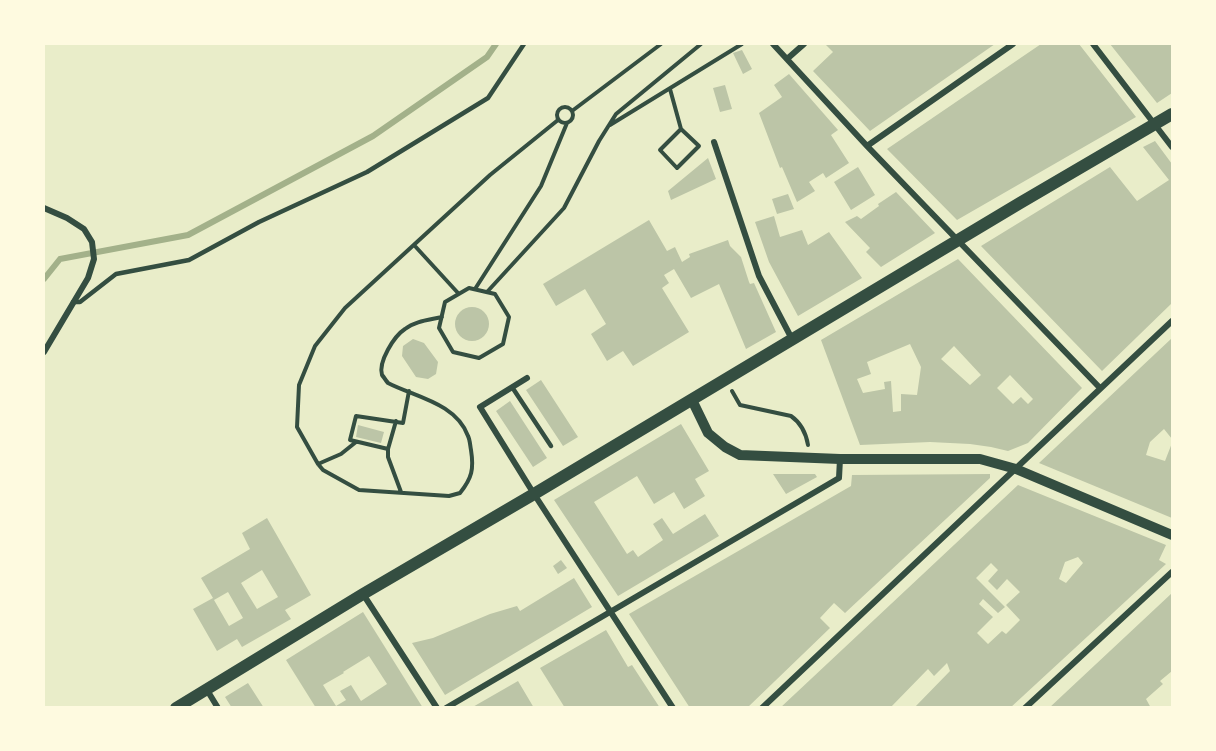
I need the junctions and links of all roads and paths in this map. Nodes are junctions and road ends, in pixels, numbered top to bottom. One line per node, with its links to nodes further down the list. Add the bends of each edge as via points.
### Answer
1 (524, 44): 27 (lane, via 488,98 367,172 259,222 189,260 116,274 80,302)
2 (661, 44): 11 (path)
3 (701, 44): 16 (path, via 616,114)
4 (742, 44): 10 (path)
5 (773, 44): 9 (street)
6 (804, 44): 9 (street)
7 (1013, 44): 19 (street)
8 (1093, 44): 15 (street)
9 (788, 59): 19 (street)
10 (670, 89): 16 (path); 17 (path)
11 (572, 111): 13 (path, via 563,107); 14 (path, via 572,120)
12 (1173, 114): 15 (main road)
13 (558, 120): 14 (path); 23 (path, via 490,174)
14 (567, 123): 24 (path, via 541,186)
15 (1155, 124): 20 (street); 22 (main road)
16 (607, 127): 25 (path, via 564,208)
17 (681, 129): 17 (path, via 660,150 677,168 699,146)
18 (714, 142): 30 (street, via 759,276)
19 (867, 146): 22 (street)
20 (1173, 147)
21 (44, 208): 27 (street, via 84,229 92,242 94,259 88,278)
22 (958, 240): 30 (main road); 35 (street)
23 (414, 245): 26 (path); 44 (path, via 345,308 315,346 299,385 297,428)
24 (475, 289): 25 (path); 26 (path)
25 (487, 292): 28 (path, via 495,294 509,317 503,344 479,358 453,352 439,328)
26 (458, 293): 28 (path, via 445,302)
27 (73, 302): 31 (street)
28 (442, 317): 36 (path, via 417,322 403,330 386,352 382,376)
29 (1173, 321): 35 (street)
30 (792, 340): 33 (main road)
31 (44, 352)
32 (527, 378): 34 (street)
33 (727, 379): 37 (main road); 42 (path, via 740,405 797,421 808,442)
34 (512, 387): 40 (lane); 47 (street, via 480,407)
35 (1100, 388): 45 (street)
36 (409, 392): 38 (path, via 403,423); 46 (path, via 455,416 468,435 473,464 468,483 460,493 449,496)
37 (692, 400): 42 (street, via 708,433 741,455); 47 (main road)
38 (396, 422): 39 (path, via 356,416 350,440); 41 (path)
39 (357, 442): 41 (path); 44 (path)
40 (551, 446)
41 (388, 449): 46 (path)
42 (808, 457): 43 (street)
43 (840, 459): 45 (street, via 980,459); 51 (street, via 839,478)
44 (318, 464): 46 (path, via 359,490)
45 (1016, 469): 48 (street); 58 (street)
46 (401, 492)
47 (534, 494): 50 (main road); 51 (street)
48 (1173, 535)
49 (1173, 572): 59 (street)
50 (363, 594): 52 (main road); 55 (street)
51 (611, 611): 56 (street); 57 (street)
52 (206, 689): 53 (main road); 54 (street)
53 (176, 708)
54 (218, 708)
55 (437, 708)
56 (446, 708)
57 (673, 708)
58 (762, 708)
59 (1025, 708)

